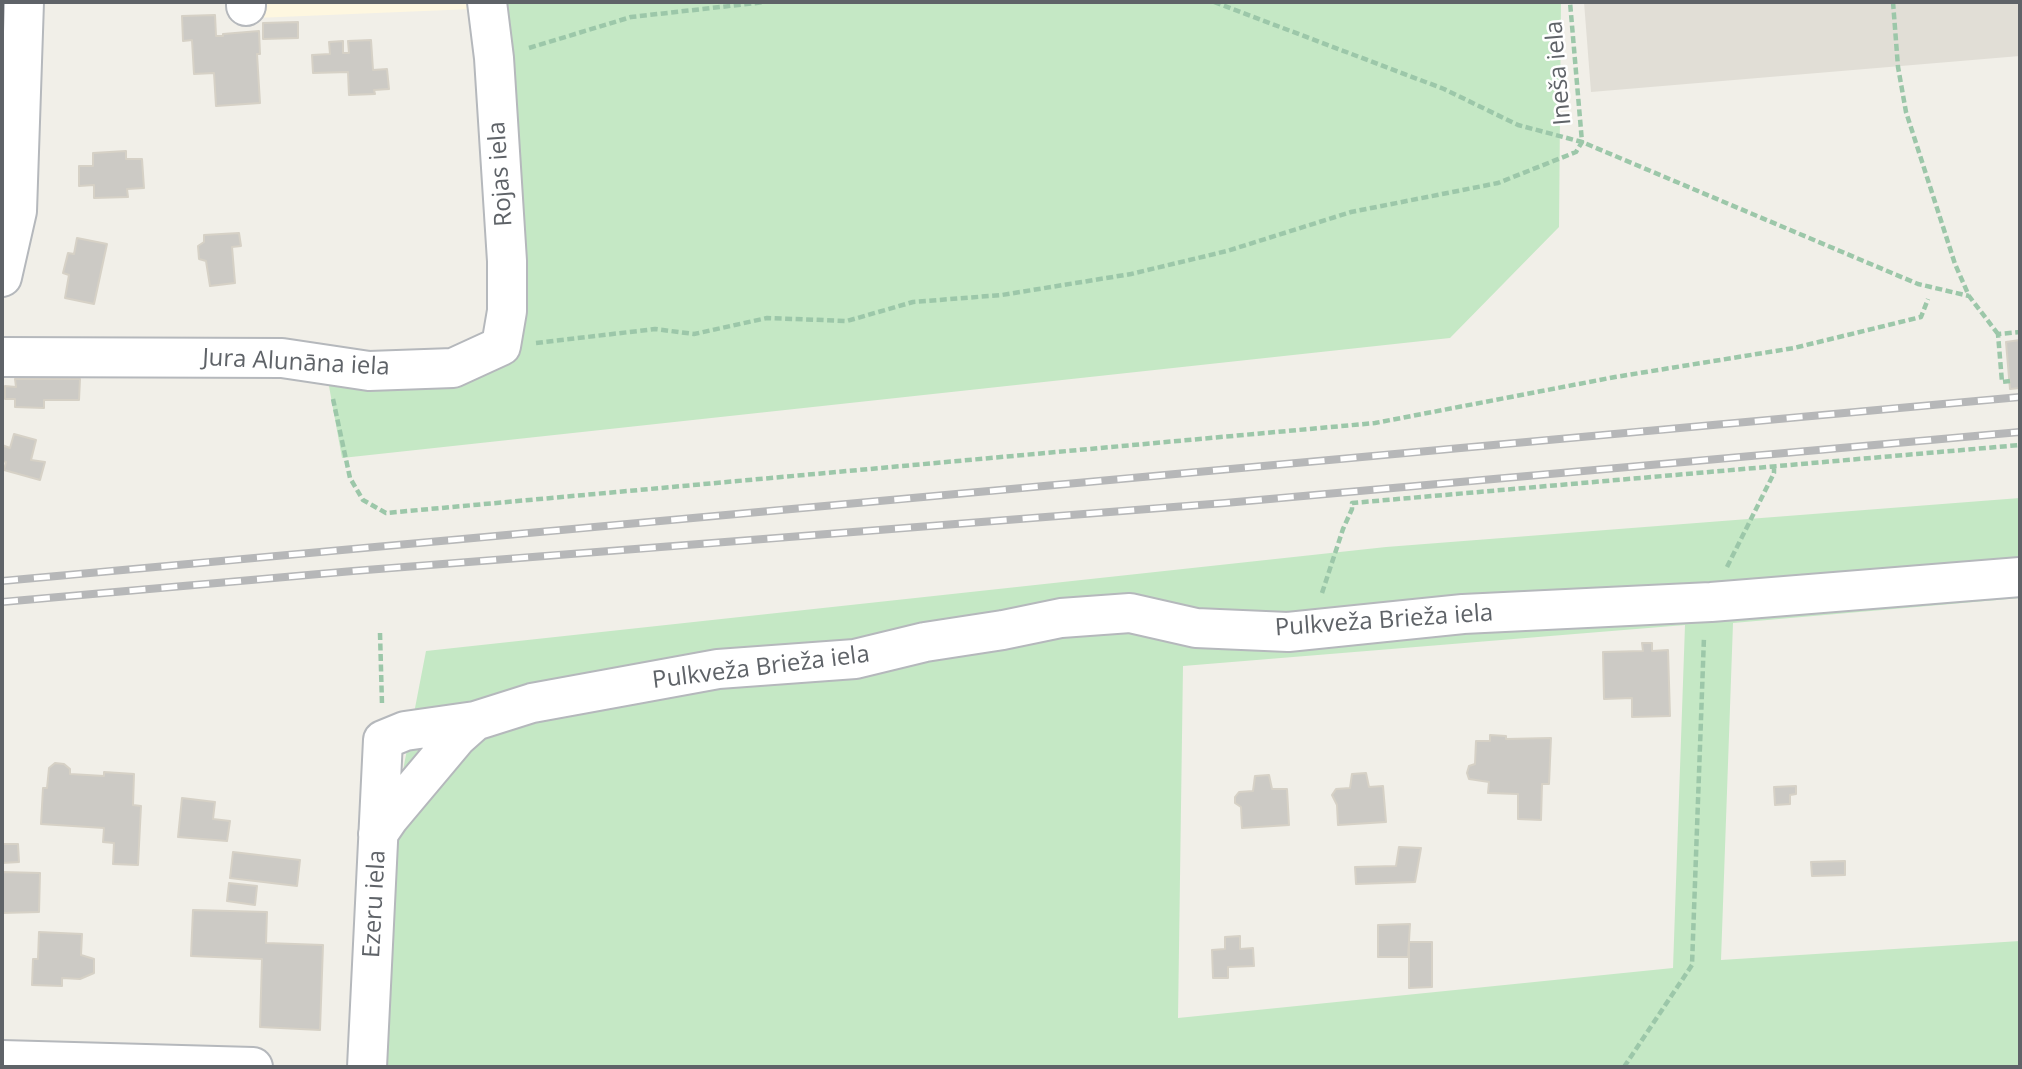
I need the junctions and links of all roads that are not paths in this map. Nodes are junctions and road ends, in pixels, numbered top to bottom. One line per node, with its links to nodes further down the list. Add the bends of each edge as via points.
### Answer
1 (24, 2): 3 (street, via 17,211)
2 (487, 2): 4 (street, Rojas iela, via 507,261 507,312)
3 (2, 278)
4 (501, 346): 5 (street, Jura Alunāna iela, via 453,368 369,371 282,358)
5 (2, 356)
6 (2020, 577): 7 (street, Pulkveža Brieža iela, via 1463,614 1289,632 1196,628 1130,613 1061,618 855,659 718,669 523,704)
7 (475, 721): 8 (street, Pulkveža Brieža iela, via 404,731); 9 (street)
8 (383, 740): 9 (street, Ezeru iela)
9 (379, 834): 12 (street, Ezeru iela)
10 (2, 1060): 11 (street)
11 (253, 1067)
12 (367, 1067)

